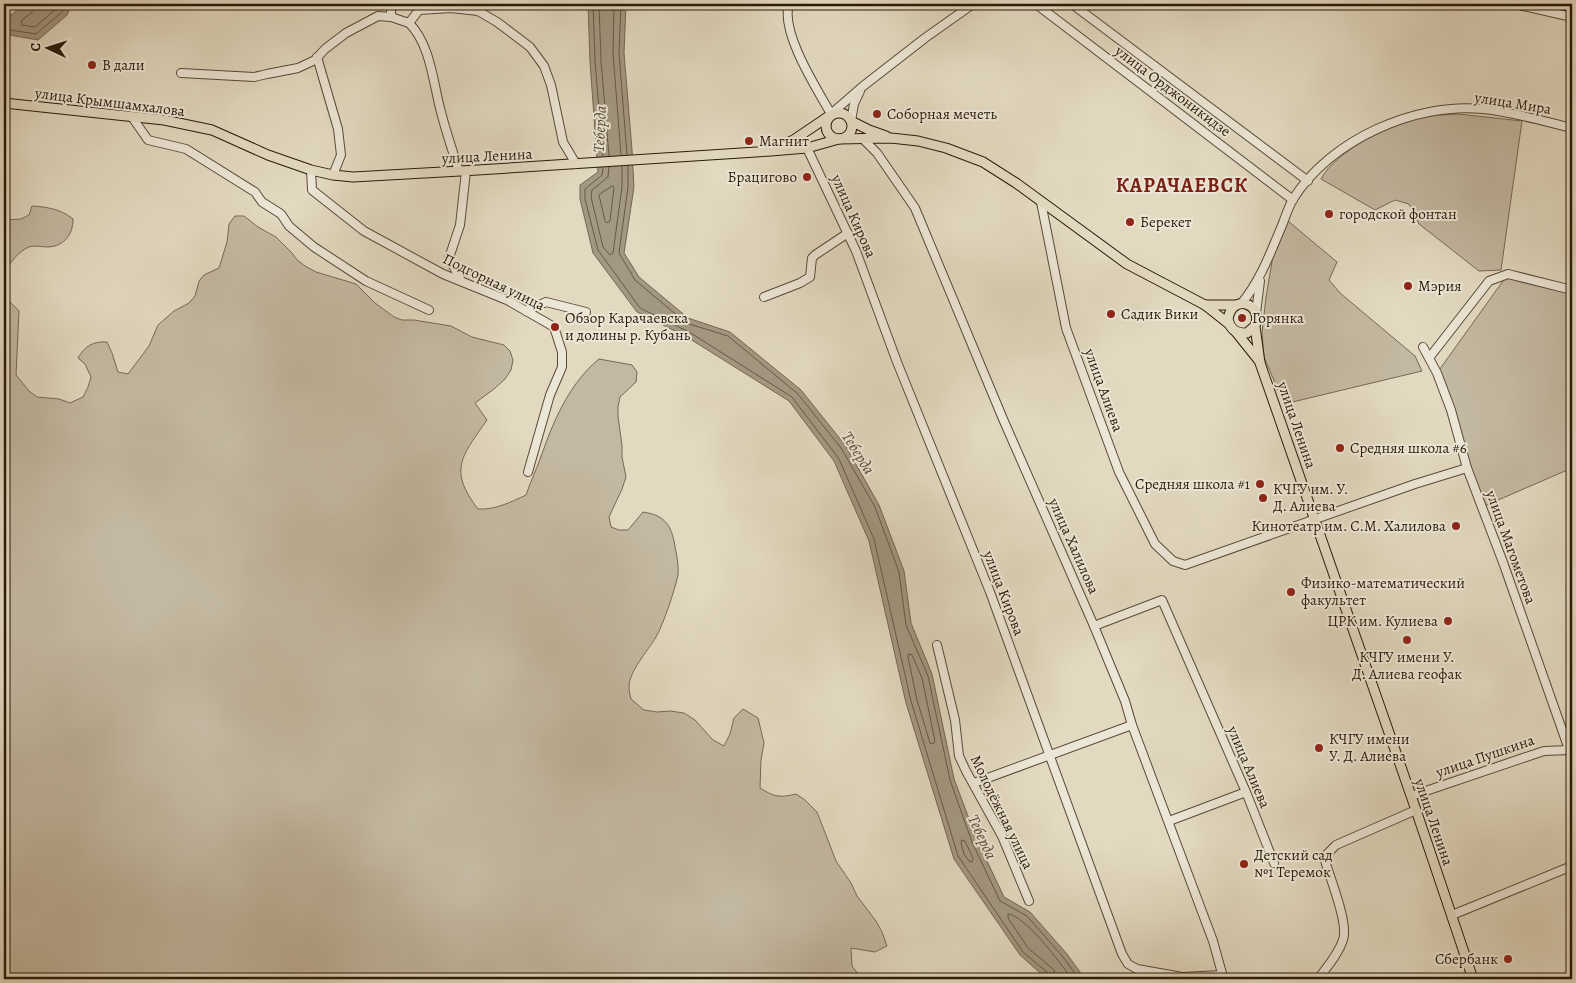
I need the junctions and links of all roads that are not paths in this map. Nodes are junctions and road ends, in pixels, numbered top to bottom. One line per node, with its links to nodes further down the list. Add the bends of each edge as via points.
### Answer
1 (391, 4): 8 (street)
2 (789, 4): 15 (street, via 789,29 807,72)
3 (1036, 4): 30 (street, улица Орджоникидзе)
4 (1072, 4): 29 (street, улица Орджоникидзе)
5 (1514, 4): 9 (street)
6 (968, 5): 13 (street)
7 (479, 8): 10 (street, via 419,10); 25 (street, via 530,47 544,66 563,142)
8 (391, 17): 10 (street); 11 (street, via 378,16 346,33)
9 (1572, 17)
10 (409, 23): 27 (street, via 418,32 427,55 441,114)
11 (317, 57): 12 (street, via 298,68 254,77); 28 (street, via 338,129 340,155)
12 (181, 73)
13 (862, 87): 15 (street); 17 (street)
14 (4, 103): 16 (main road, улица Крымшамхалова)
15 (831, 114): 17 (main road, via 841,113); 21 (main road, via 826,128 828,134); 24 (main road, улица Ленина)
16 (132, 117): 19 (main road, улица Крымшамхалова); 39 (street, via 148,140 186,149 255,192 262,202 281,214 289,226 314,247 366,282)
17 (851, 120): 20 (main road, улица Ленина); 21 (main road, via 850,133)
18 (1572, 128): 29 (street, улица Мира, via 1484,109 1424,113 1360,138 1330,158)
19 (212, 130): 26 (main road, улица Ленина)
20 (891, 138): 22 (main road, улица Ленина); 31 (main road, улица Ленина, via 918,141 983,162)
21 (839, 139): 22 (main road, улица Ленина); 23 (main road, улица Ленина)
22 (864, 140): 52 (street, улица Халилова, via 877,153 915,208)
23 (807, 148): 24 (main road, улица Ленина); 32 (street, улица Кирова)
24 (771, 151): 25 (main road, улица Ленина)
25 (576, 164): 27 (main road, улица Ленина)
26 (311, 170): 28 (main road, улица Ленина); 34 (street, Подгорная улица, via 312,190 364,231)
27 (463, 171): 28 (main road, улица Ленина); 34 (street, via 460,225 449,258)
28 (333, 175)
29 (1308, 180): 30 (street, улица Мира)
30 (1293, 200): 33 (street, улица Мира)
31 (1041, 202): 38 (main road, улица Ленина, via 1128,264); 51 (street, улица Алиева, via 1066,328 1119,472 1154,544 1173,562 1185,564)
32 (848, 232): 36 (street, via 812,258 810,277); 55 (street, улица Кирова, via 990,592)
33 (1260, 277): 37 (street, улица Мира, via 1252,292); 42 (street, улица Мира)
34 (461, 281): 40 (street, Подгорная улица)
35 (1572, 290): 47 (street, via 1508,274 1489,281)
36 (764, 297)
37 (1238, 304): 38 (main road, улица Ленина); 42 (main road, via 1251,306); 43 (main road, via 1229,313)
38 (1205, 305): 43 (main road, улица Ленина)
39 (429, 310)
40 (526, 311): 41 (street, via 546,302); 50 (street, Подгорная улица, via 554,327 562,352 562,367 550,395)
41 (586, 312)
42 (1256, 314): 44 (main road)
43 (1229, 324): 45 (main road)
44 (1255, 326): 45 (main road, via 1247,333); 48 (main road, улица Ленина)
45 (1236, 332): 48 (main road, улица Ленина)
46 (1424, 347): 47 (street, улица Магометова)
47 (1429, 358): 49 (street, улица Магометова, via 1451,410)
48 (1260, 363): 51 (main road, улица Ленина)
49 (1467, 468): 51 (street); 56 (street, улица Магометова)
50 (528, 472)
51 (1315, 519): 59 (main road, улица Ленина)
52 (1094, 626): 54 (street, улица Халилова); 58 (street, улица Алиева, via 1162,600)
53 (937, 645): 57 (street, Молодёжная улица, via 955,720 959,756)
54 (1132, 724): 55 (street); 61 (street, улица Халилова)
55 (1050, 754): 57 (street); 66 (street, улица Кирова, via 1101,899 1128,964 1137,969 1182,977)
56 (1571, 754): 59 (street, улица Пушкина, via 1544,750)
57 (974, 783): 64 (street, Молодёжная улица, via 1002,836)
58 (1246, 792): 61 (street); 62 (street, улица Алиева)
59 (1411, 796): 60 (main road, улица Ленина)
60 (1416, 810): 65 (main road, улица Ленина); 67 (street, via 1336,845 1324,857 1345,926 1335,957)
61 (1169, 821): 66 (street, улица Халилова)
62 (1274, 864)
63 (1572, 866): 65 (street)
64 (1029, 901)
65 (1452, 915): 68 (main road, улица Ленина)
66 (1223, 977)
67 (1318, 979)
68 (1473, 979)

